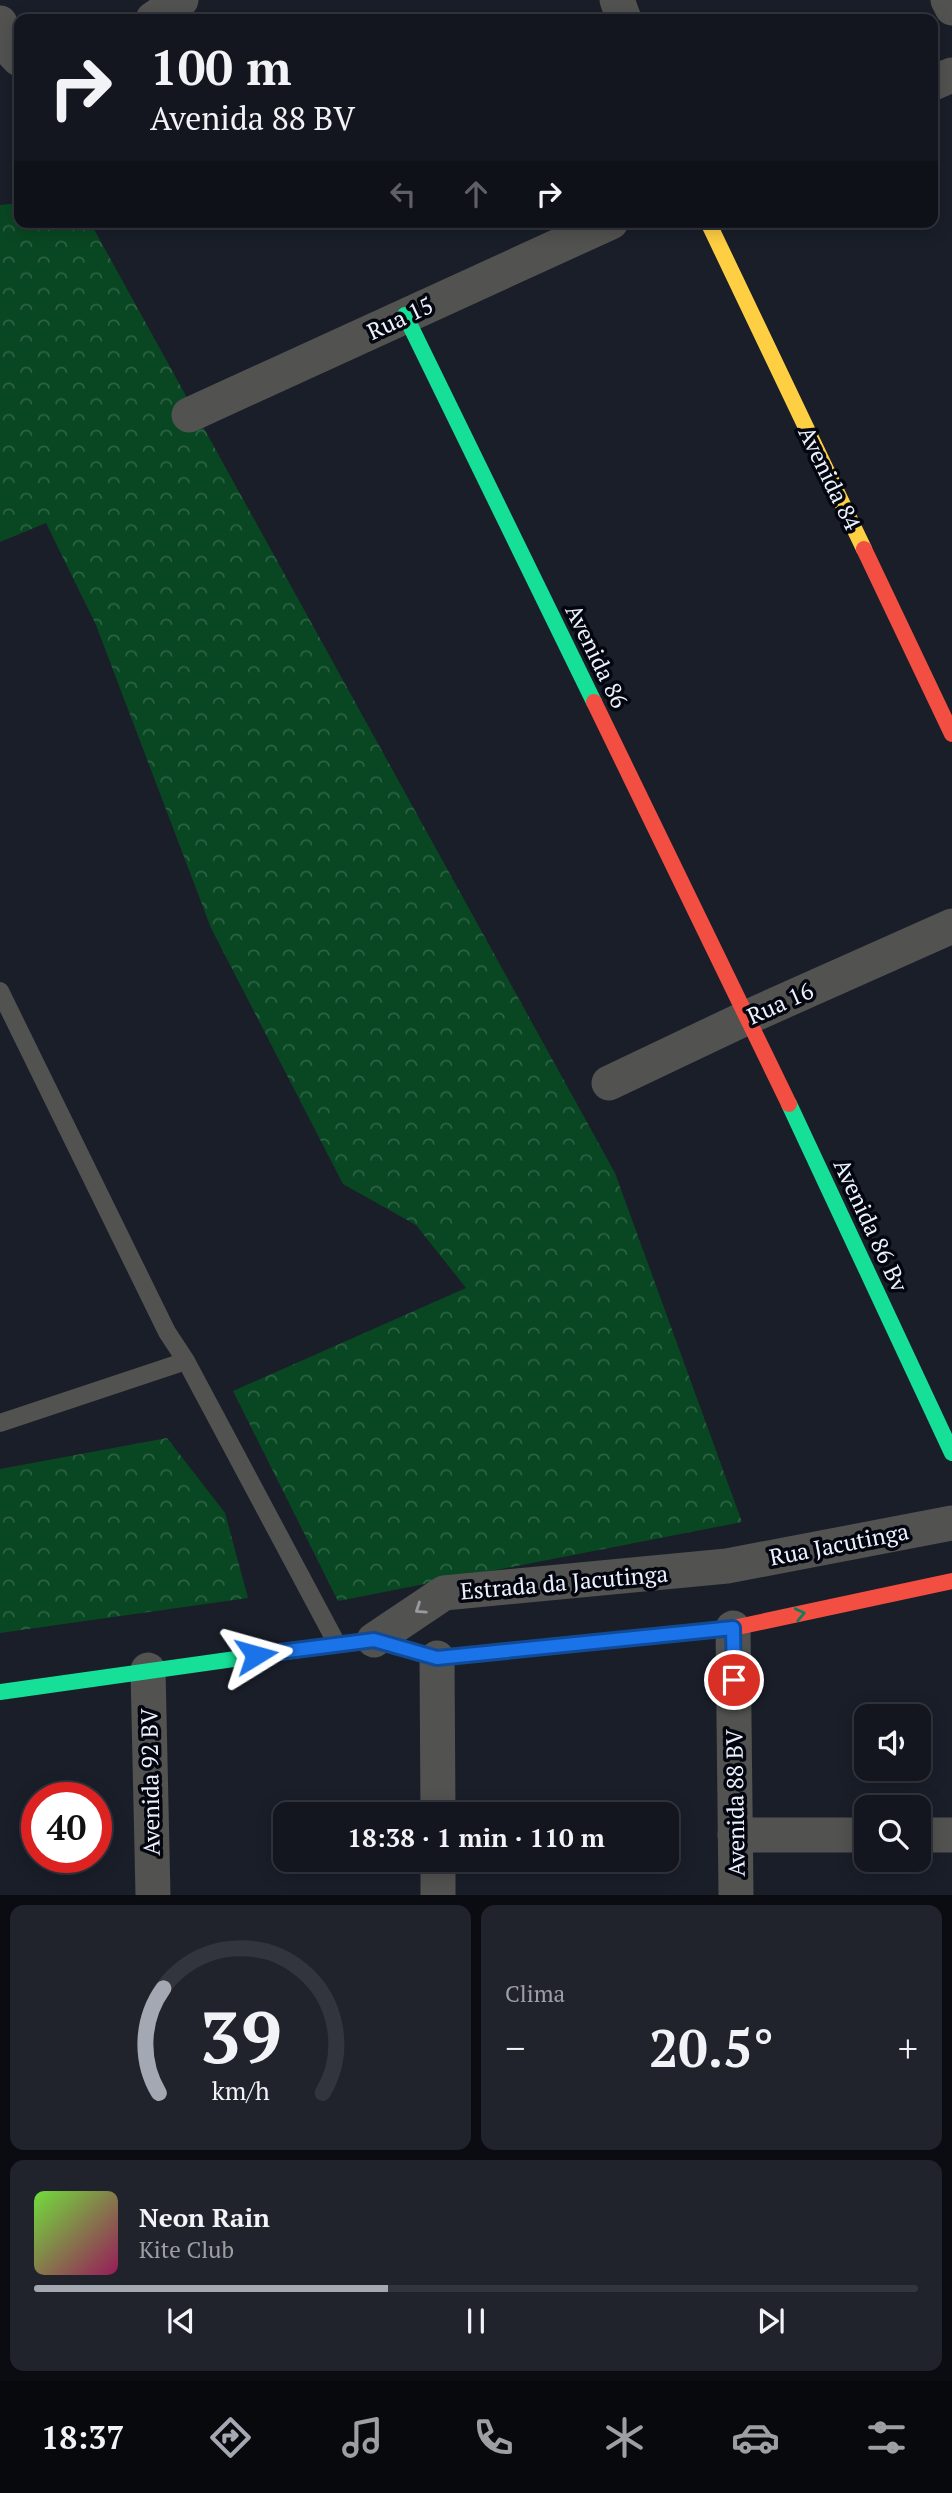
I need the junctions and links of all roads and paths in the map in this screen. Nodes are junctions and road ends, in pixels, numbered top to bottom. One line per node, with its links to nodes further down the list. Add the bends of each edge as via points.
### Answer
1 (181, 0): 4 (street)
2 (948, 0): 3 (street)
3 (952, 8)
4 (160, 14)
5 (0, 23): 6 (street)
6 (14, 54)
7 (598, 228): 9 (street, Rua 15)
8 (711, 228): 11 (street, Avenida 84)
9 (405, 316): 10 (street, Rua 15); 14 (street, Avenida 86)
10 (189, 415)
11 (952, 734)
12 (952, 926): 14 (street, Rua 16)
13 (0, 991): 16 (lane, via 167,1332)
14 (748, 1017): 15 (street, Rua 16); 18 (street, Avenida 86 Bv)
15 (609, 1083)
16 (186, 1361): 17 (lane); 24 (lane)
17 (0, 1423)
18 (952, 1453)
19 (952, 1523): 20 (street, Rua Jacutinga)
20 (727, 1566): 23 (street, Estrada da Jacutinga, one-way to 23, via 444,1593)
21 (952, 1581): 22 (street, one-way to 21)
22 (733, 1628): 25 (street, Estrada da Jacutinga); 29 (street, Avenida 88 BV)
23 (374, 1640): 24 (street, Estrada da Jacutinga); 25 (street, Estrada da Jacutinga)
24 (337, 1644): 26 (street, Estrada da Jacutinga)
25 (437, 1658): 28 (street)
26 (148, 1671): 27 (street, Estrada da Jacutinga); 34 (street, Avenida 92 BV)
27 (0, 1692)
28 (438, 1802)
29 (735, 1835): 30 (street); 36 (street, Avenida 88 BV)
30 (854, 1835)
31 (931, 1835): 32 (street)
32 (952, 1835)
33 (438, 1872): 35 (street)
34 (153, 1895)
35 (438, 1895)
36 (736, 1895)

